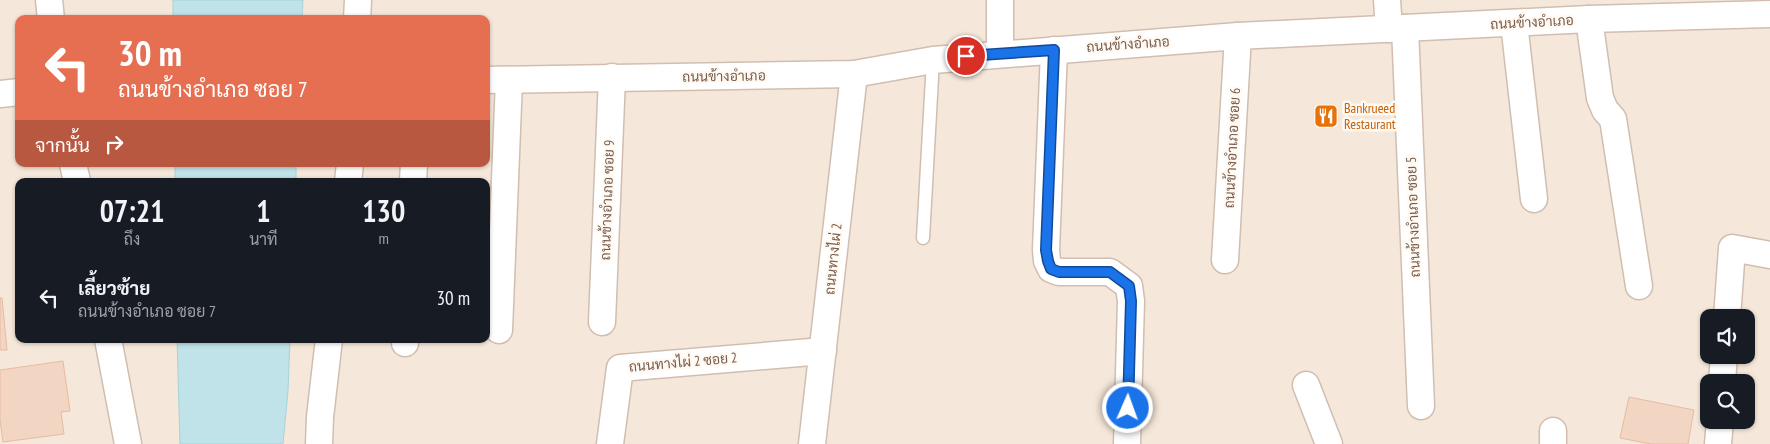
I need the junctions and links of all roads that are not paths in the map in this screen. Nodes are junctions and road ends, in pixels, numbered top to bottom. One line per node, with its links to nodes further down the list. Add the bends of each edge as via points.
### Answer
1 (49, 0): 7 (street)
2 (358, 0): 8 (street)
3 (1000, 0): 13 (street)
4 (1387, 0): 10 (street, ถนนข้างอำเภอ ซอย 5)
5 (1603, 12): 6 (street, ถนนข้างอำเภอ); 9 (street, ถนนข้างอำเภอ); 24 (street, via 1600,98 1613,119)
6 (1770, 14)
7 (51, 15)
8 (358, 15)
9 (1514, 22): 10 (street, ถนนข้างอำเภอ); 20 (street)
10 (1397, 28): 11 (street, ถนนข้างอำเภอ); 32 (street, ถนนข้างอำเภอ ซอย 5)
11 (1238, 36): 12 (street, ถนนข้างอำเภอ); 23 (street, ถนนข้างอำเภอ ซอย 6)
12 (1054, 50): 13 (street, ถนนข้างอำเภอ); 38 (street, via 1048,261 1051,269 1059,272 1110,272 1129,286)
13 (1000, 54): 14 (street, ถนนข้างอำเภอ)
14 (933, 60): 15 (street, ถนนข้างอำเภอ); 21 (lane)
15 (854, 74): 16 (street, ถนนข้างอำเภอ); 30 (street, ถนนทางไผ่ 2)
16 (612, 77): 17 (street, ถนนข้างอำเภอ); 26 (street, ถนนข้างอำเภอ ซอย 9)
17 (498, 80): 27 (street)
18 (15, 92): 19 (street)
19 (0, 94)
20 (1534, 199)
21 (923, 238)
22 (1770, 255): 25 (street, via 1732,248)
23 (1225, 260)
24 (1639, 286)
25 (1728, 309)
26 (602, 322)
27 (499, 330)
28 (109, 343): 34 (street)
29 (329, 343): 35 (street)
30 (823, 351): 36 (street, ถนนทางไผ่ 2 ซอย 2, via 620,368); 37 (street, ถนนทางไผ่ 2)
31 (1306, 385): 39 (street)
32 (1421, 406)
33 (1719, 429): 40 (street)
34 (128, 444)
35 (319, 444)
36 (610, 444)
37 (812, 444)
38 (1127, 444)
39 (1329, 444)
40 (1718, 444)

